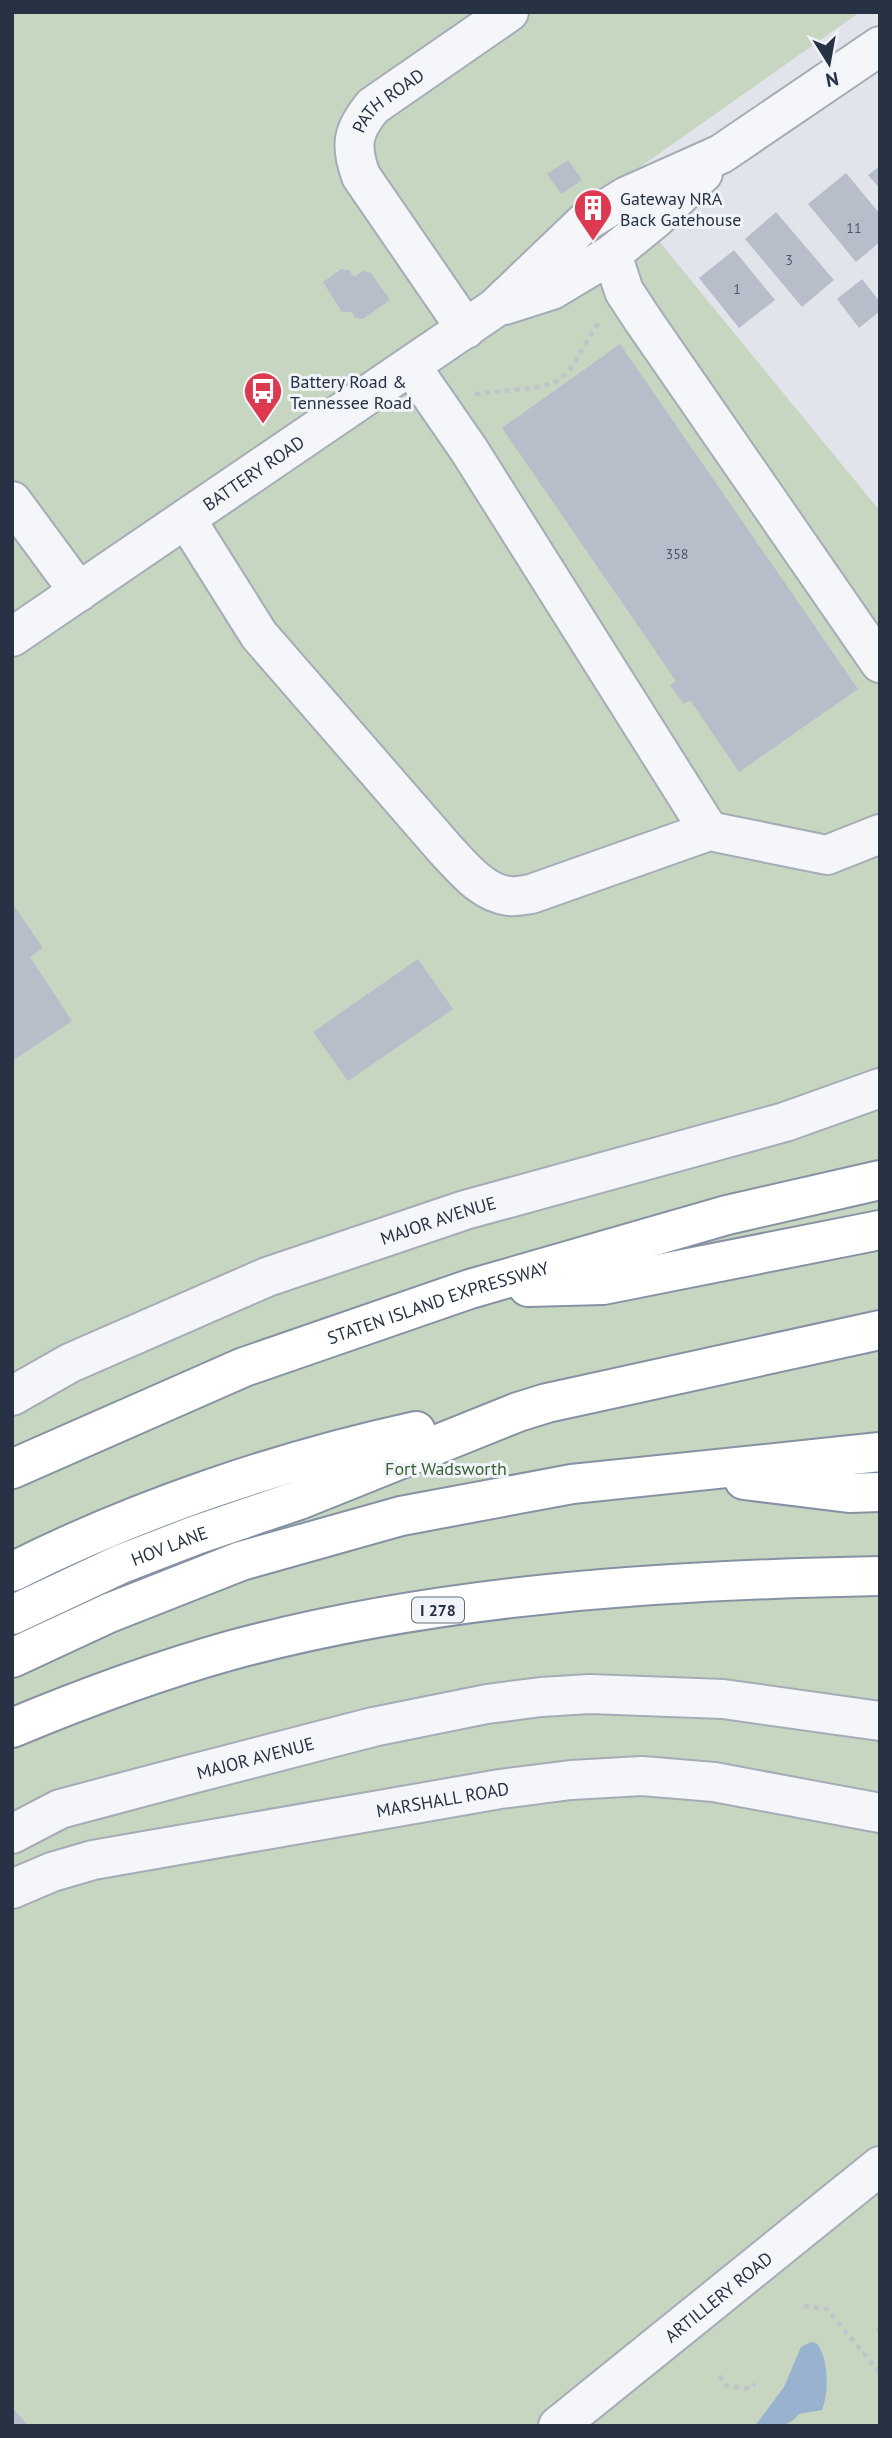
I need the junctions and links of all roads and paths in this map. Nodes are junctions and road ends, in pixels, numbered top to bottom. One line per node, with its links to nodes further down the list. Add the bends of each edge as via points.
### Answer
1 (509, 12): 5 (street, PATH ROAD, via 373,106 355,137 354,157 361,176)
2 (880, 46): 3 (street)
3 (721, 154): 4 (street, BATTERY ROAD); 5 (street, BATTERY ROAD, via 584,222)
4 (612, 254): 5 (street, BATTERY ROAD, via 552,289); 13 (street, via 630,301)
5 (480, 319): 7 (street, BATTERY ROAD)
6 (600, 319): 8 (path, via 569,371 556,382 479,395)
7 (411, 366): 10 (street, BATTERY ROAD); 14 (street)
8 (470, 389)
9 (12, 501): 11 (street)
10 (186, 519): 11 (street, BATTERY ROAD); 14 (street, via 259,635 445,849 493,891 509,896 531,894)
11 (79, 592): 12 (street, BATTERY ROAD)
12 (12, 638)
13 (880, 663)
14 (709, 831): 15 (street, via 827,855)
15 (880, 834)
16 (880, 1088): 22 (street, MAJOR AVENUE, via 785,1122 465,1210 268,1278 70,1363)
17 (880, 1180): 19 (highway, STATEN ISLAND EXPRESSWAY, via 727,1215)
18 (880, 1230): 19 (highway, via 603,1285)
19 (470, 1289): 25 (highway, STATEN ISLAND EXPRESSWAY, via 244,1367)
20 (880, 1330): 23 (highway)
21 (880, 1352): 23 (highway, via 757,1366)
22 (12, 1396)
23 (547, 1403): 29 (highway); 30 (highway, via 279,1467 151,1511)
24 (880, 1452): 26 (highway)
25 (12, 1469)
26 (683, 1472): 27 (highway); 28 (highway, via 849,1493)
27 (572, 1484): 29 (highway); 33 (highway, via 401,1516 241,1561 149,1596)
28 (880, 1492)
29 (278, 1508): 32 (highway, HOV LANE, via 196,1535)
30 (26, 1565)
31 (880, 1576): 35 (highway, I 278, via 547,1595 358,1622 220,1654 116,1687)
32 (12, 1615)
33 (12, 1658)
34 (880, 1721): 37 (street, MAJOR AVENUE, via 723,1699 590,1694 487,1704 373,1727 60,1809)
35 (12, 1728)
36 (880, 1813): 38 (street, MARSHALL ROAD, via 714,1782 642,1776 571,1780 93,1860)
37 (12, 1834)
38 (12, 1889)
39 (880, 2166): 44 (street, ARTILLERY ROAD)
40 (804, 2306): 41 (path, via 827,2309)
41 (880, 2373)
42 (719, 2376): 43 (path, via 727,2386 750,2389)
43 (755, 2384)
44 (558, 2426)

